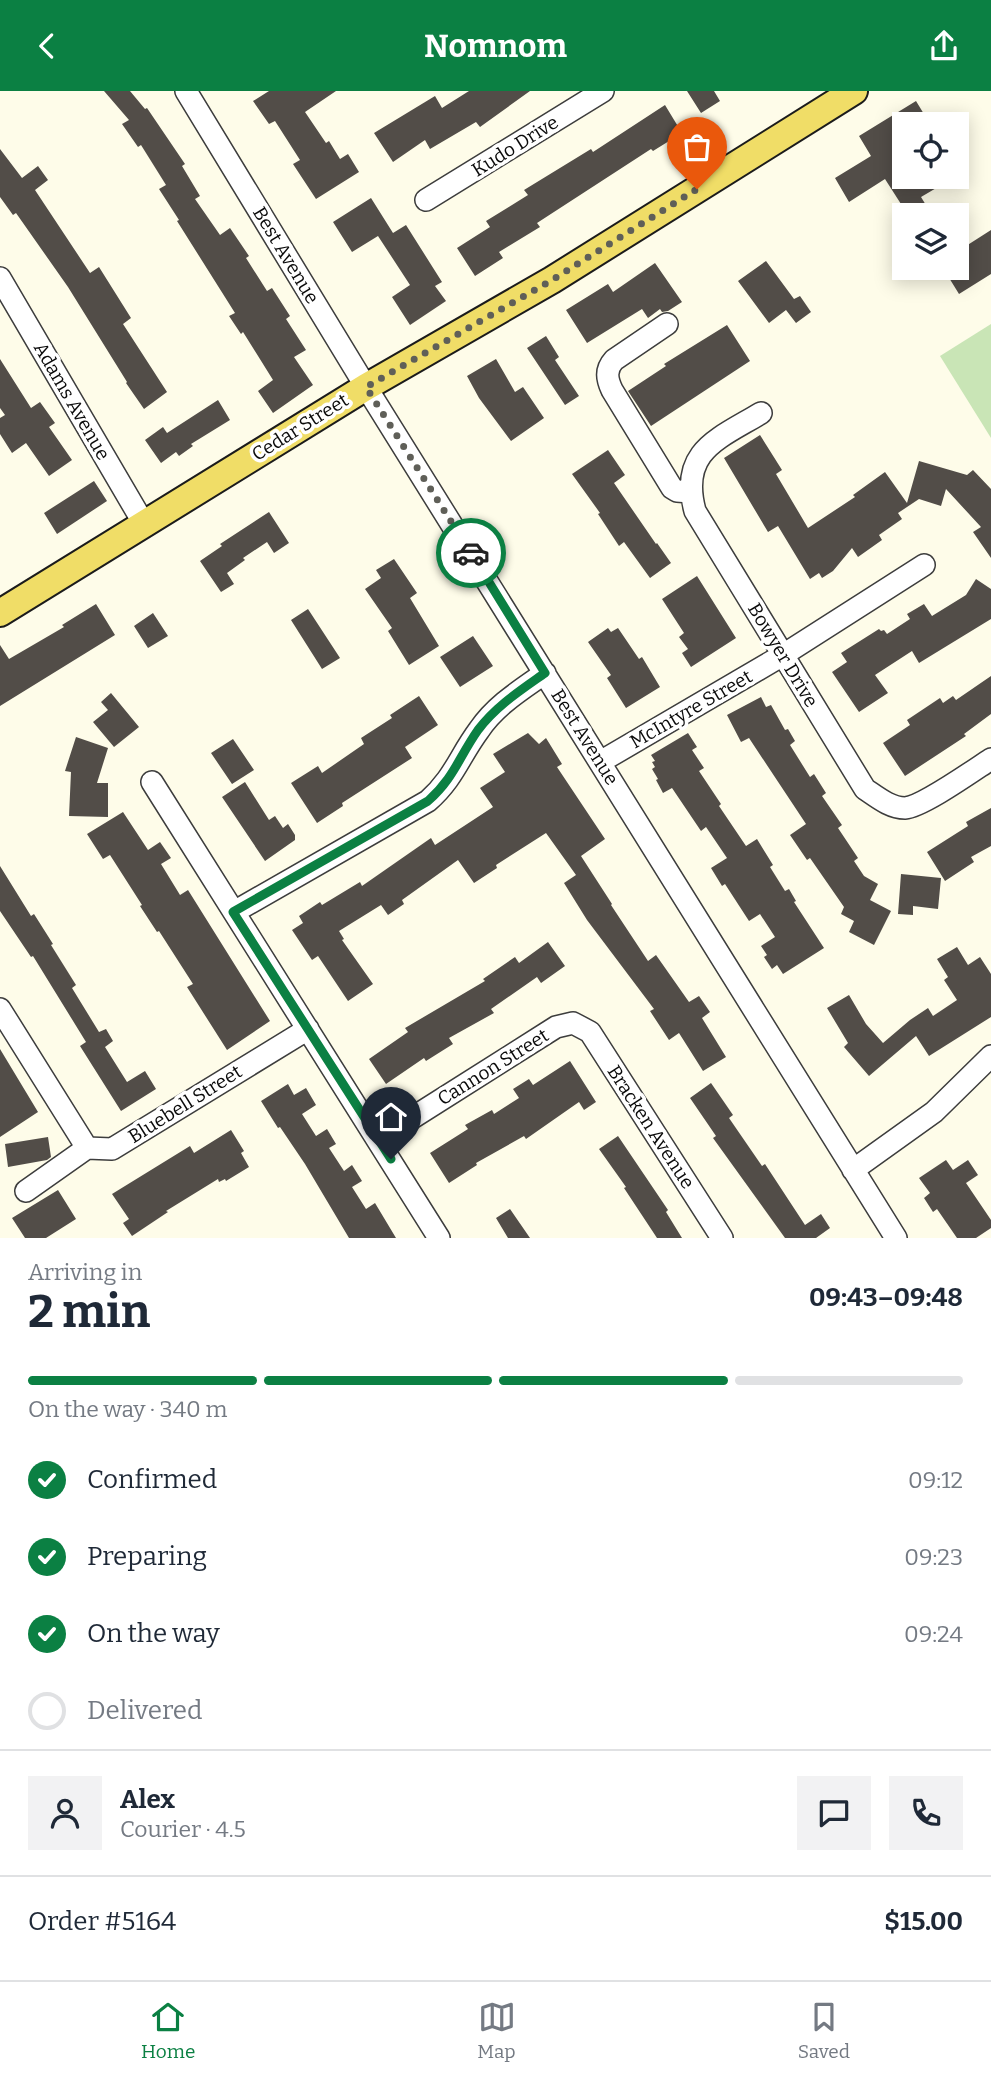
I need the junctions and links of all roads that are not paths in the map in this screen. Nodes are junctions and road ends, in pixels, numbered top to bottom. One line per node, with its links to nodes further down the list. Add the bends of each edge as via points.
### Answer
1 (187, 91): 7 (street, Best Avenue)
2 (603, 91): 4 (street, Kudo Drive)
3 (854, 91): 7 (main road, Cedar Street, via 552,280)
4 (426, 200)
5 (0, 278): 10 (street, Adams Avenue)
6 (667, 324): 9 (street, via 614,360 607,376 672,488)
7 (366, 387): 10 (main road, Cedar Street); 14 (street, Best Avenue)
8 (761, 413): 9 (street, via 706,446 691,477)
9 (690, 492): 13 (street, Bowyer Drive, via 695,511)
10 (145, 523): 12 (main road, Cedar Street)
11 (924, 565): 13 (street, McIntyre Street)
12 (0, 614)
13 (783, 655): 15 (street, Bowyer Drive, via 865,789 888,804 906,808); 16 (street, McIntyre Street)
14 (545, 673): 16 (street, Best Avenue); 18 (street, via 498,707 446,785 428,801)
15 (991, 759)
16 (600, 762): 25 (street, Best Avenue)
17 (152, 782): 18 (street)
18 (233, 912): 21 (street)
19 (0, 1009): 24 (street)
20 (573, 1023): 23 (street, Cannon Street, via 556,1027); 28 (street, Bracken Avenue, via 590,1032)
21 (308, 1029): 23 (street); 24 (street, Bluebell Street, via 112,1149)
22 (991, 1056): 25 (street, via 934,1112)
23 (379, 1139): 27 (street)
24 (87, 1148): 26 (street, Bluebell Street)
25 (853, 1170): 29 (street, Best Avenue)
26 (26, 1191)
27 (439, 1238)
28 (722, 1238)
29 (896, 1238)

